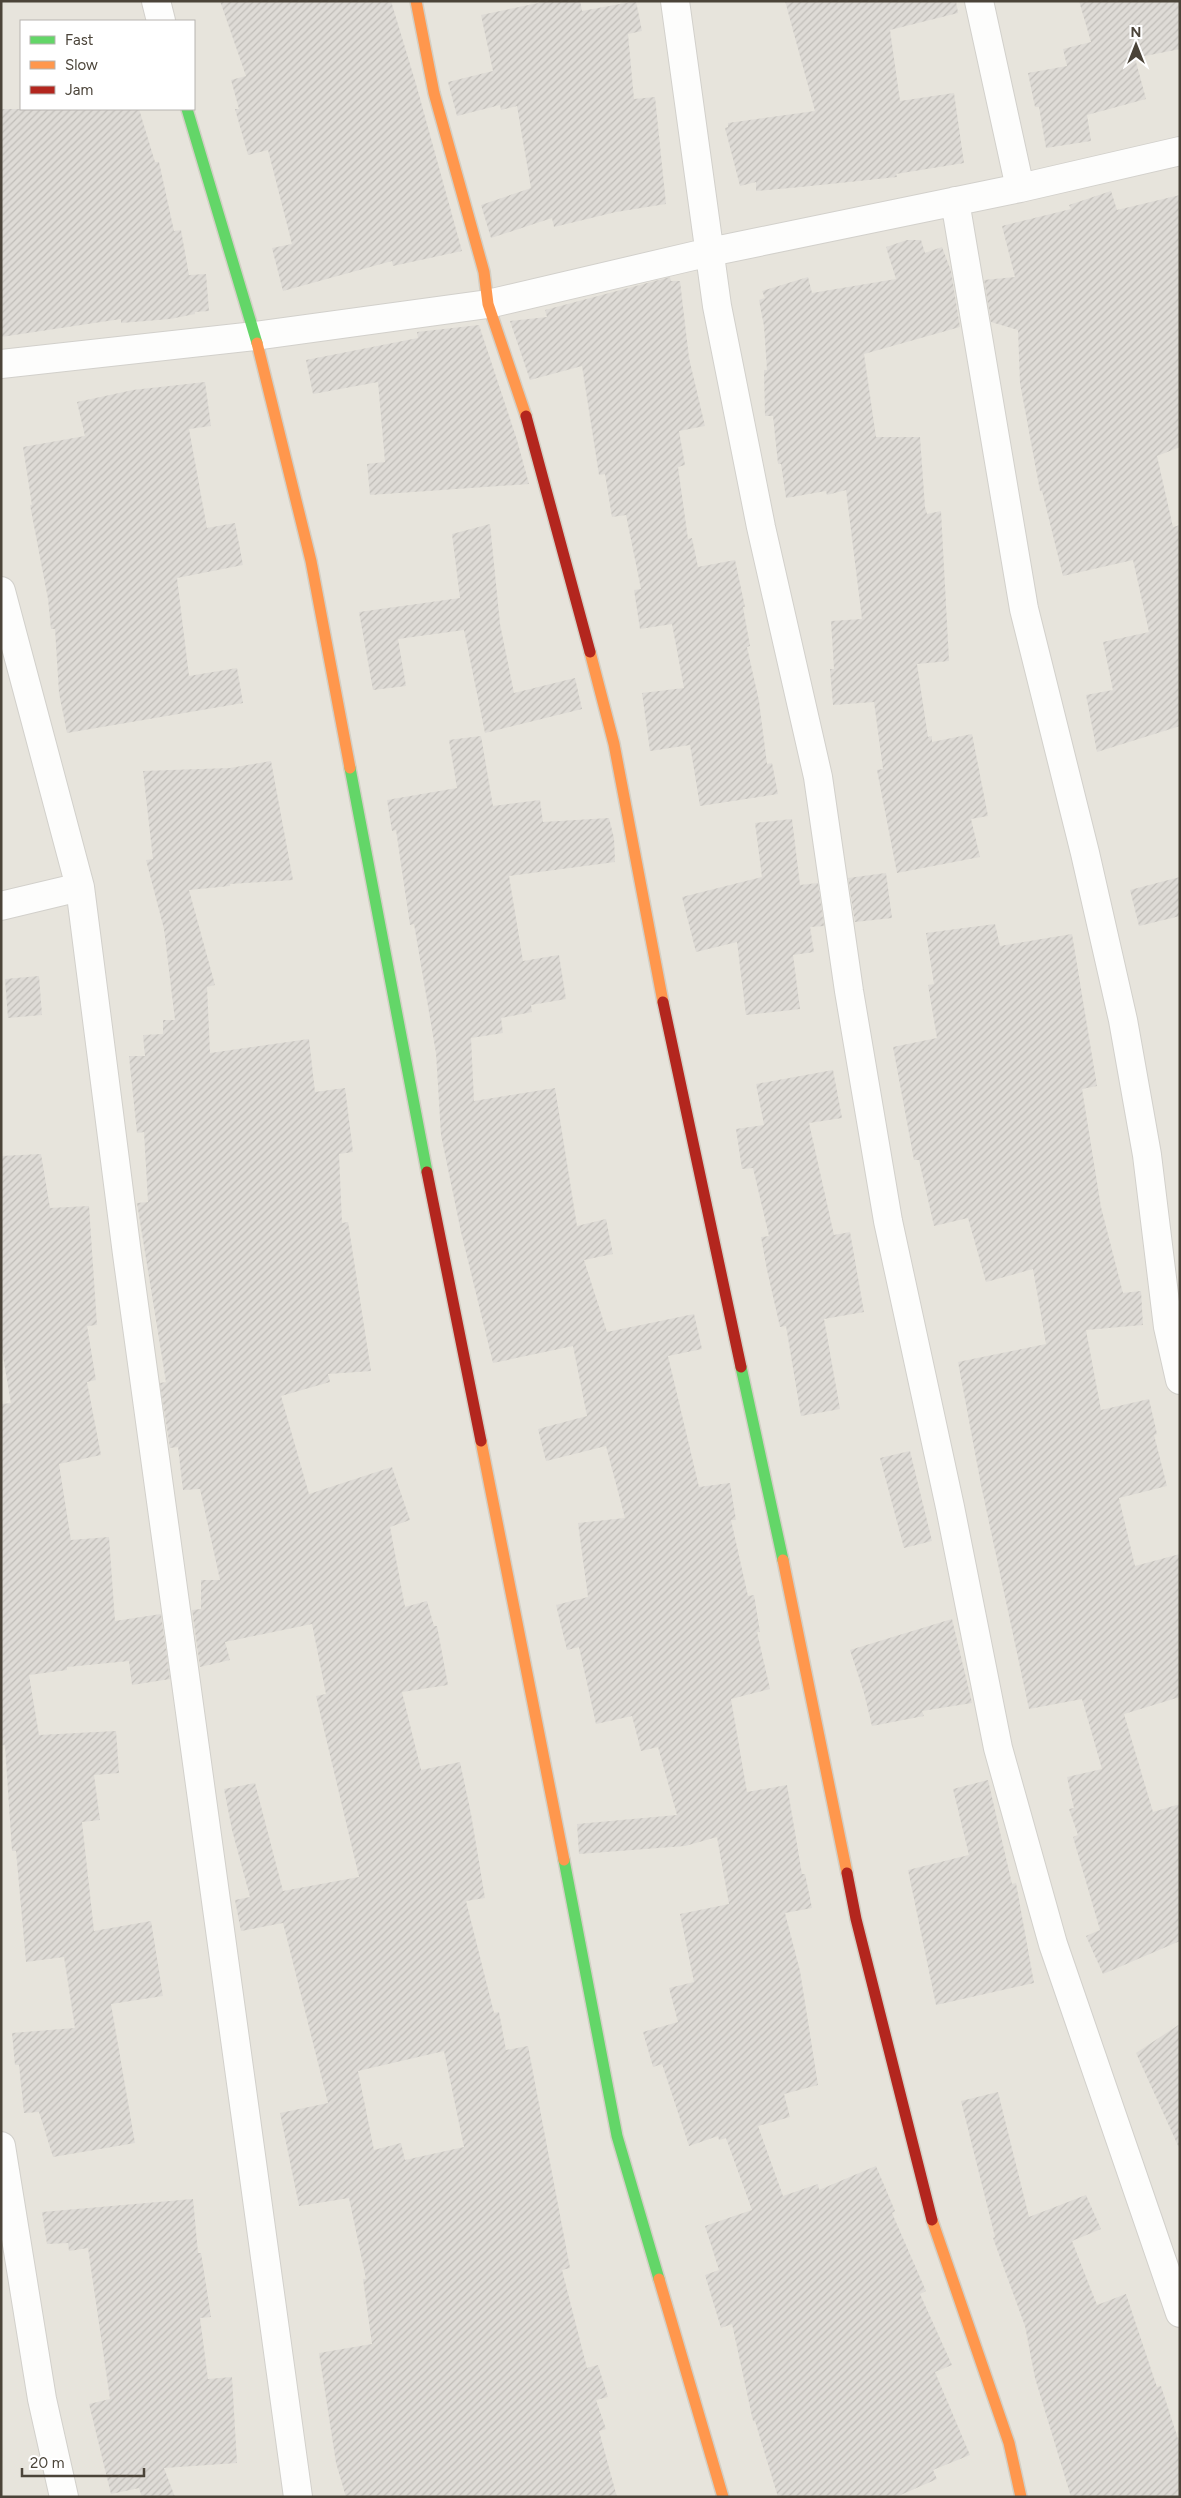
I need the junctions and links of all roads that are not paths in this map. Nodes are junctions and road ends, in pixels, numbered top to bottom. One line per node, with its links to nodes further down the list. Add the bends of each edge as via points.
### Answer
1 (156, 1): 5 (street)
2 (416, 1): 11 (street, via 434,93 484,272)
3 (675, 1): 10 (street)
4 (979, 1): 8 (street)
5 (161, 20)
6 (186, 110): 12 (street)
7 (1180, 151): 8 (street)
8 (1020, 188): 9 (street)
9 (955, 202): 10 (street); 18 (street, via 1024,609 1086,853 1123,1020 1147,1155 1168,1328)
10 (710, 252): 11 (street); 20 (street, via 717,306 761,527 818,777 849,991 888,1221 998,1748 1054,1944)
11 (488, 304): 12 (street); 24 (street, via 532,436 614,744 661,992 856,1919 926,2203 1009,2443)
12 (255, 336): 13 (street); 23 (street, via 311,561 435,1214 617,2136)
13 (1, 364)
14 (1, 591): 15 (street)
15 (8, 641): 16 (street)
16 (80, 887): 17 (street); 22 (street)
17 (1, 906)
18 (1180, 1380)
19 (1, 2146): 21 (street, via 42,2399)
20 (1180, 2313)
21 (64, 2497)
22 (298, 2497)
23 (723, 2497)
24 (1021, 2497)

